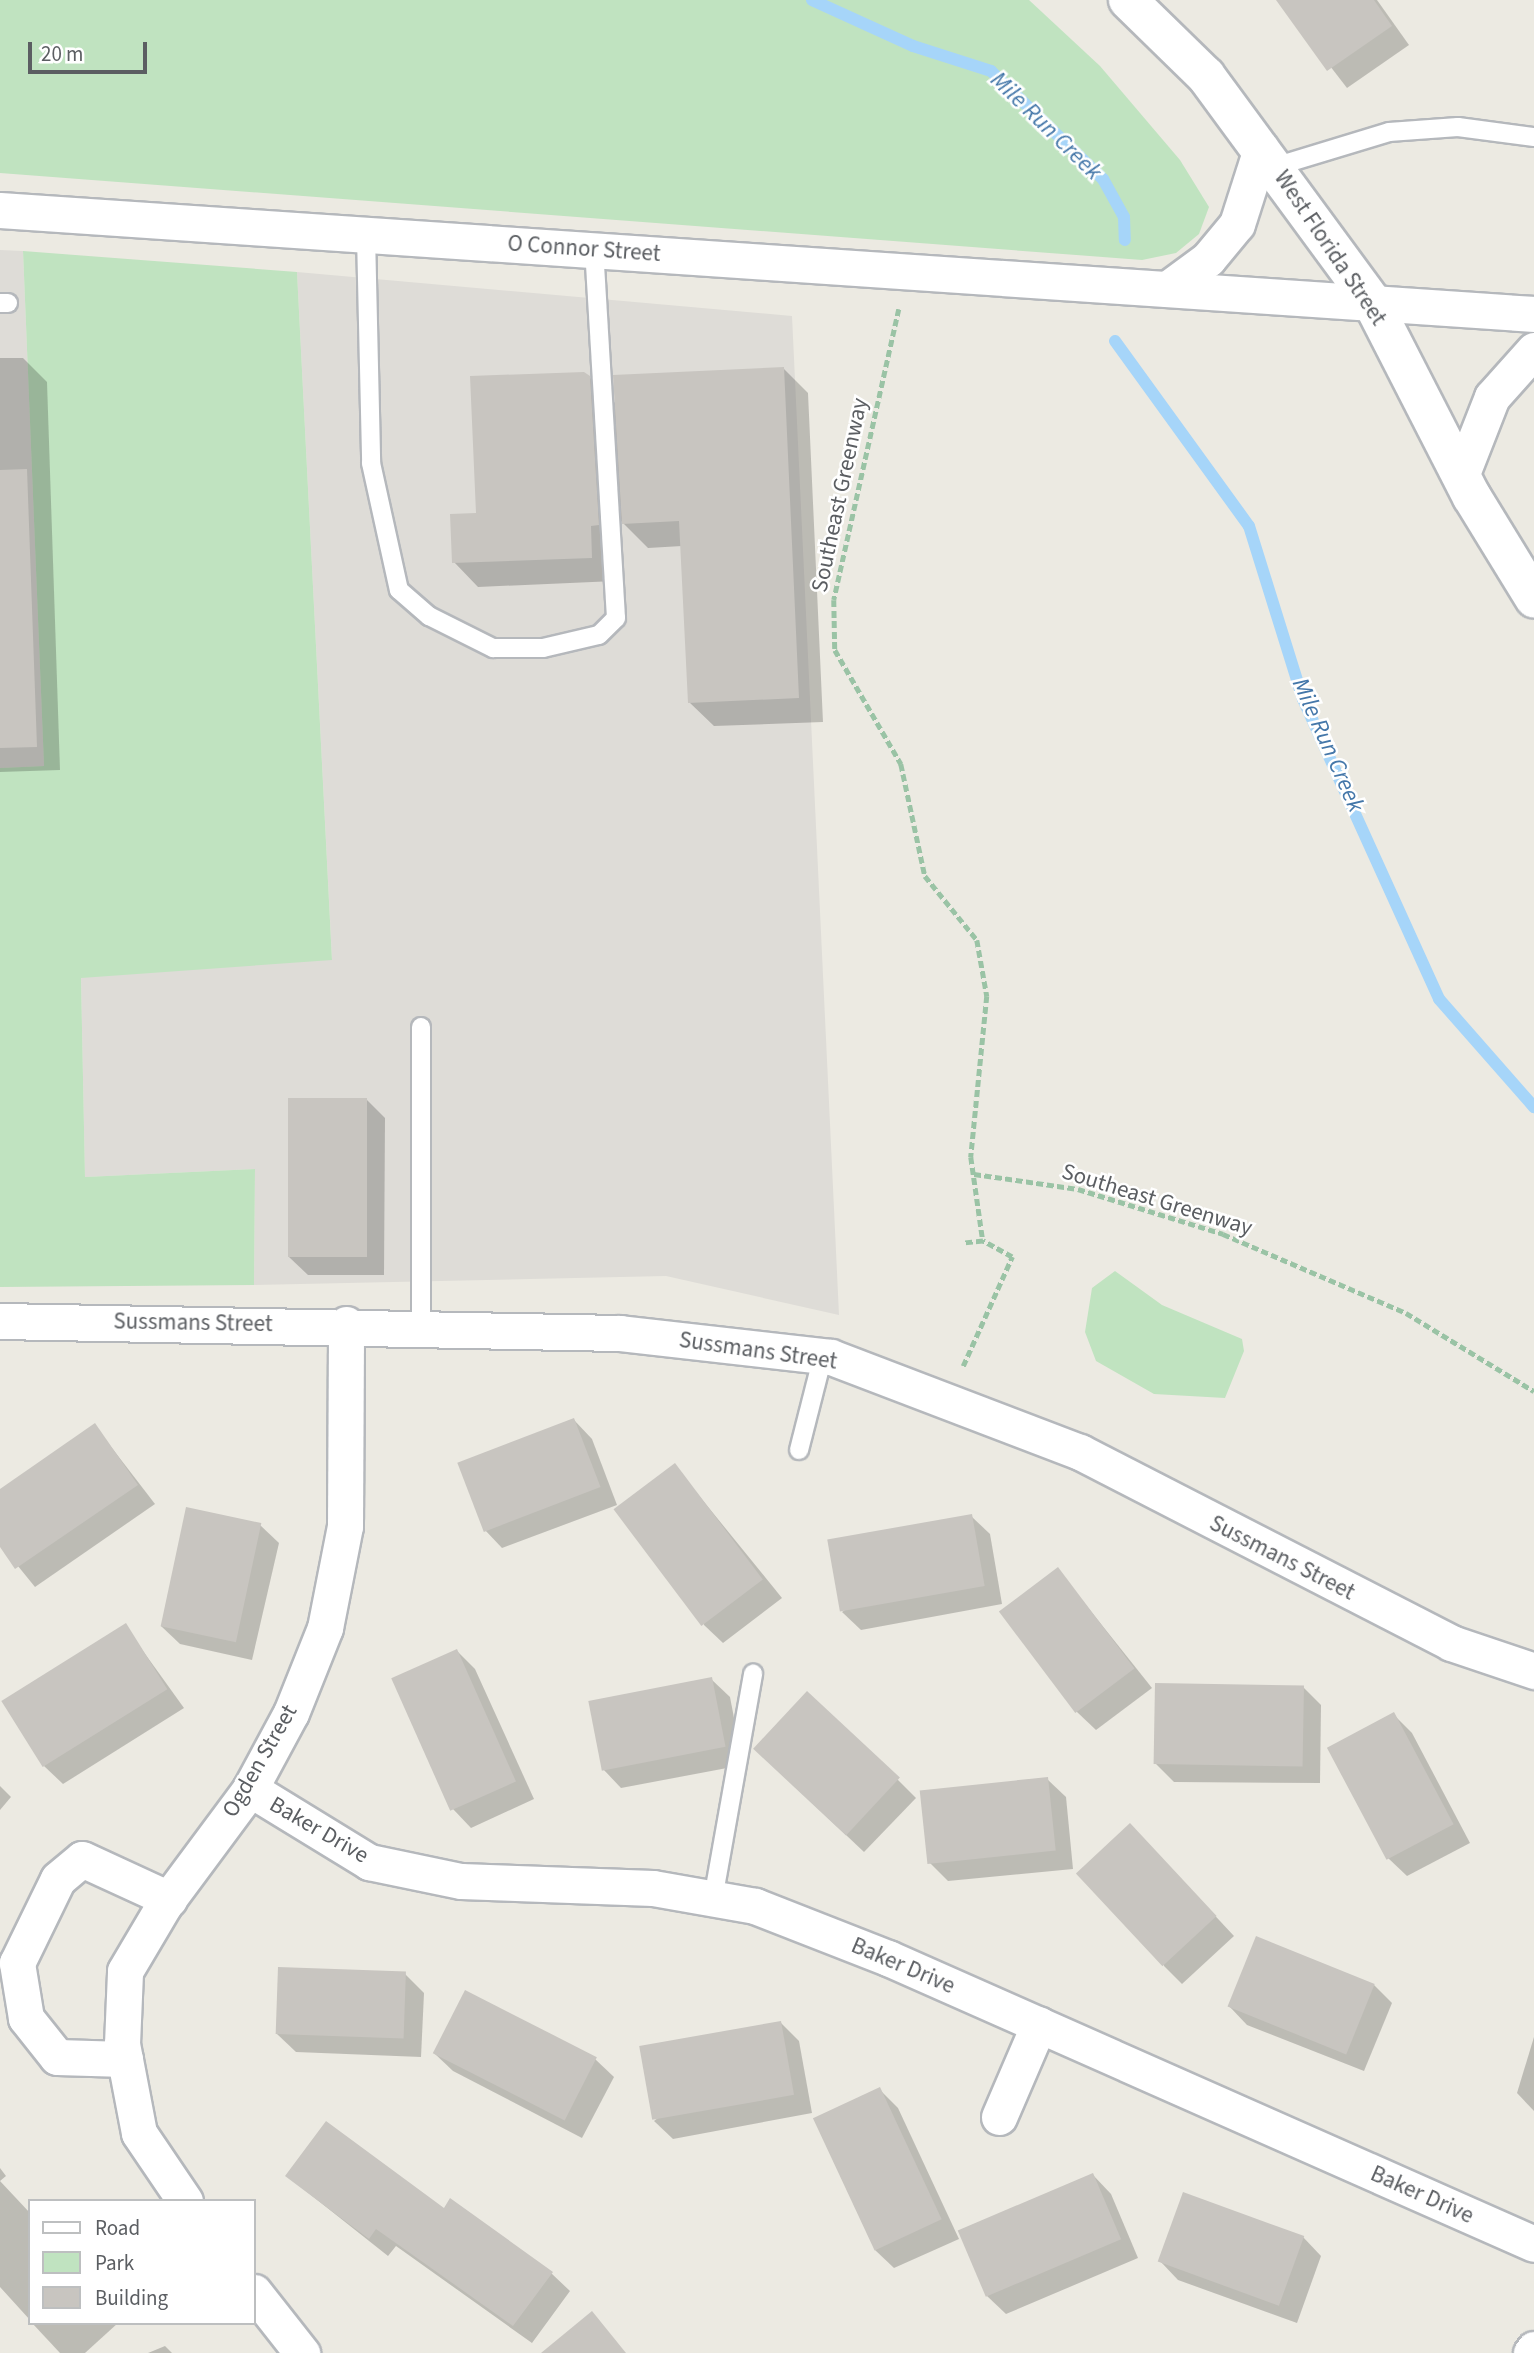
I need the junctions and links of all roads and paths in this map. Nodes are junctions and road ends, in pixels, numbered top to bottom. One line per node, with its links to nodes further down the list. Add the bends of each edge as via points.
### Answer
1 (1128, 0): 3 (main road, West Florida Street, via 1206,76)
2 (1534, 137): 3 (lane, via 1458,127 1389,132)
3 (1268, 158): 8 (street, via 1237,224 1208,259); 9 (main road, West Florida Street)
4 (0, 210): 5 (street, O Connor Street)
5 (366, 235): 6 (street, O Connor Street); 6 (lane, via 371,464 399,590 429,616 494,648 543,648 599,635 616,618)
6 (594, 250): 7 (street, O Connor Street)
7 (907, 271): 8 (street, O Connor Street); 15 (path, Southeast Greenway, via 834,600 835,650 901,764 925,876 978,940 987,996)
8 (1167, 289): 9 (street, O Connor Street)
9 (1372, 302): 10 (street, O Connor Street); 12 (main road, West Florida Street)
10 (1534, 314)
11 (1534, 350): 12 (street, via 1492,397)
12 (1461, 476): 13 (main road, West Florida Street)
13 (1534, 598)
14 (421, 1027): 20 (lane)
15 (974, 1174): 16 (path); 22 (path, Southeast Greenway, via 1078,1189 1223,1234 1406,1313)
16 (983, 1241): 17 (path); 23 (path, via 1012,1258)
17 (965, 1243)
18 (0, 1321): 19 (street, Sussmans Street)
19 (346, 1324): 20 (street, Sussmans Street); 27 (street, Ogden Street, via 345,1526 325,1628 291,1713)
20 (421, 1326): 21 (street, Sussmans Street, via 620,1333)
21 (822, 1356): 23 (street, Sussmans Street); 24 (lane)
22 (1534, 1391)
23 (948, 1401): 25 (street, Sussmans Street, via 1080,1452 1451,1643)
24 (799, 1450)
25 (1534, 1671)
26 (753, 1674): 29 (lane)
27 (250, 1789): 28 (street, Ogden Street); 29 (street, Baker Drive, via 369,1862 461,1881 653,1888)
28 (169, 1899): 31 (street, Ogden Street, via 125,1971); 31 (street, via 82,1859 58,1879 17,1963 26,2018 57,2056)
29 (713, 1899): 30 (street, Baker Drive, via 755,1906)
30 (1039, 2024): 32 (street); 34 (street, Baker Drive)
31 (125, 2059): 33 (street, Ogden Street, via 139,2133)
32 (999, 2117)
33 (184, 2199)
34 (1534, 2244)
35 (256, 2295): 36 (street)
36 (302, 2353)

